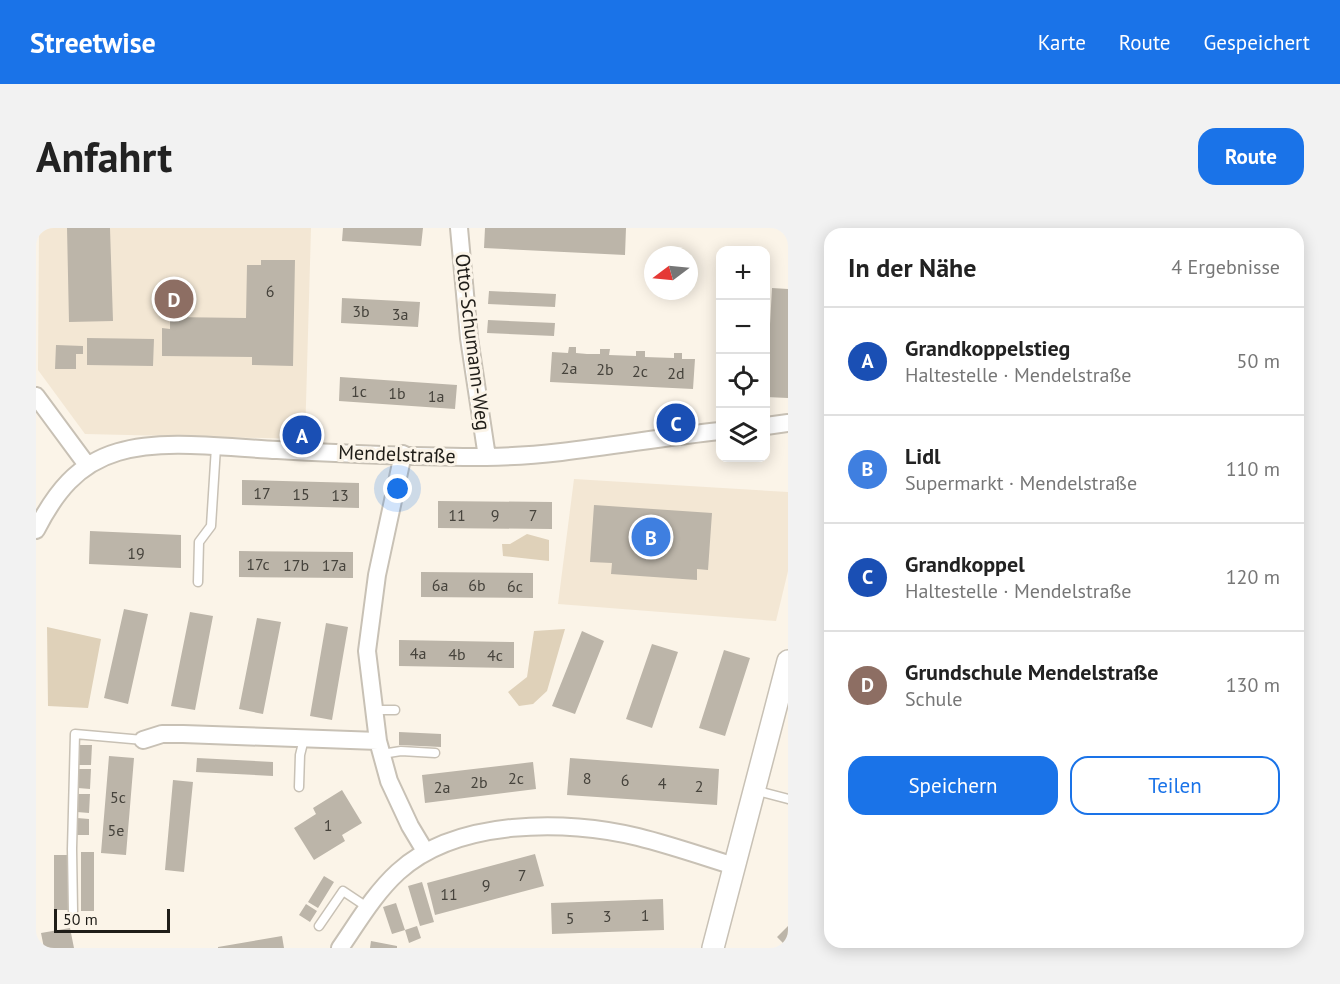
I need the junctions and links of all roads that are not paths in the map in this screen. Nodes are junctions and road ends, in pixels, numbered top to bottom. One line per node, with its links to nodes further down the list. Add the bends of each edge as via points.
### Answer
1 (459, 228): 8 (street, Otto-Schumann-Weg, via 469,338)
2 (36, 396): 9 (street)
3 (788, 423): 4 (street)
4 (770, 425)
5 (716, 432): 8 (street, Mendelstraße, via 581,450)
6 (216, 447): 7 (street, Mendelstraße); 9 (street, Mendelstraße, via 135,447); 11 (lane, via 211,526 199,542)
7 (403, 454): 8 (street, Mendelstraße); 13 (street, via 377,575 367,651)
8 (487, 457)
9 (87, 465): 10 (street, Mendelstraße, via 55,496)
10 (36, 530)
11 (198, 582)
12 (788, 661): 20 (street)
13 (375, 710): 14 (lane); 17 (street)
14 (395, 710)
15 (304, 739): 16 (street, via 162,734); 17 (street); 19 (lane)
16 (144, 740): 25 (lane, via 75,734)
17 (380, 747): 18 (lane); 22 (street, via 389,781)
18 (435, 753)
19 (299, 787)
20 (754, 790): 21 (lane); 23 (street)
21 (788, 799)
22 (425, 851): 23 (street, via 478,832 551,826 636,836); 24 (street, via 398,872)
23 (734, 866): 28 (street)
24 (367, 908): 26 (lane, via 343,891); 27 (street)
25 (73, 911)
26 (319, 926)
27 (340, 948)
28 (713, 948)

